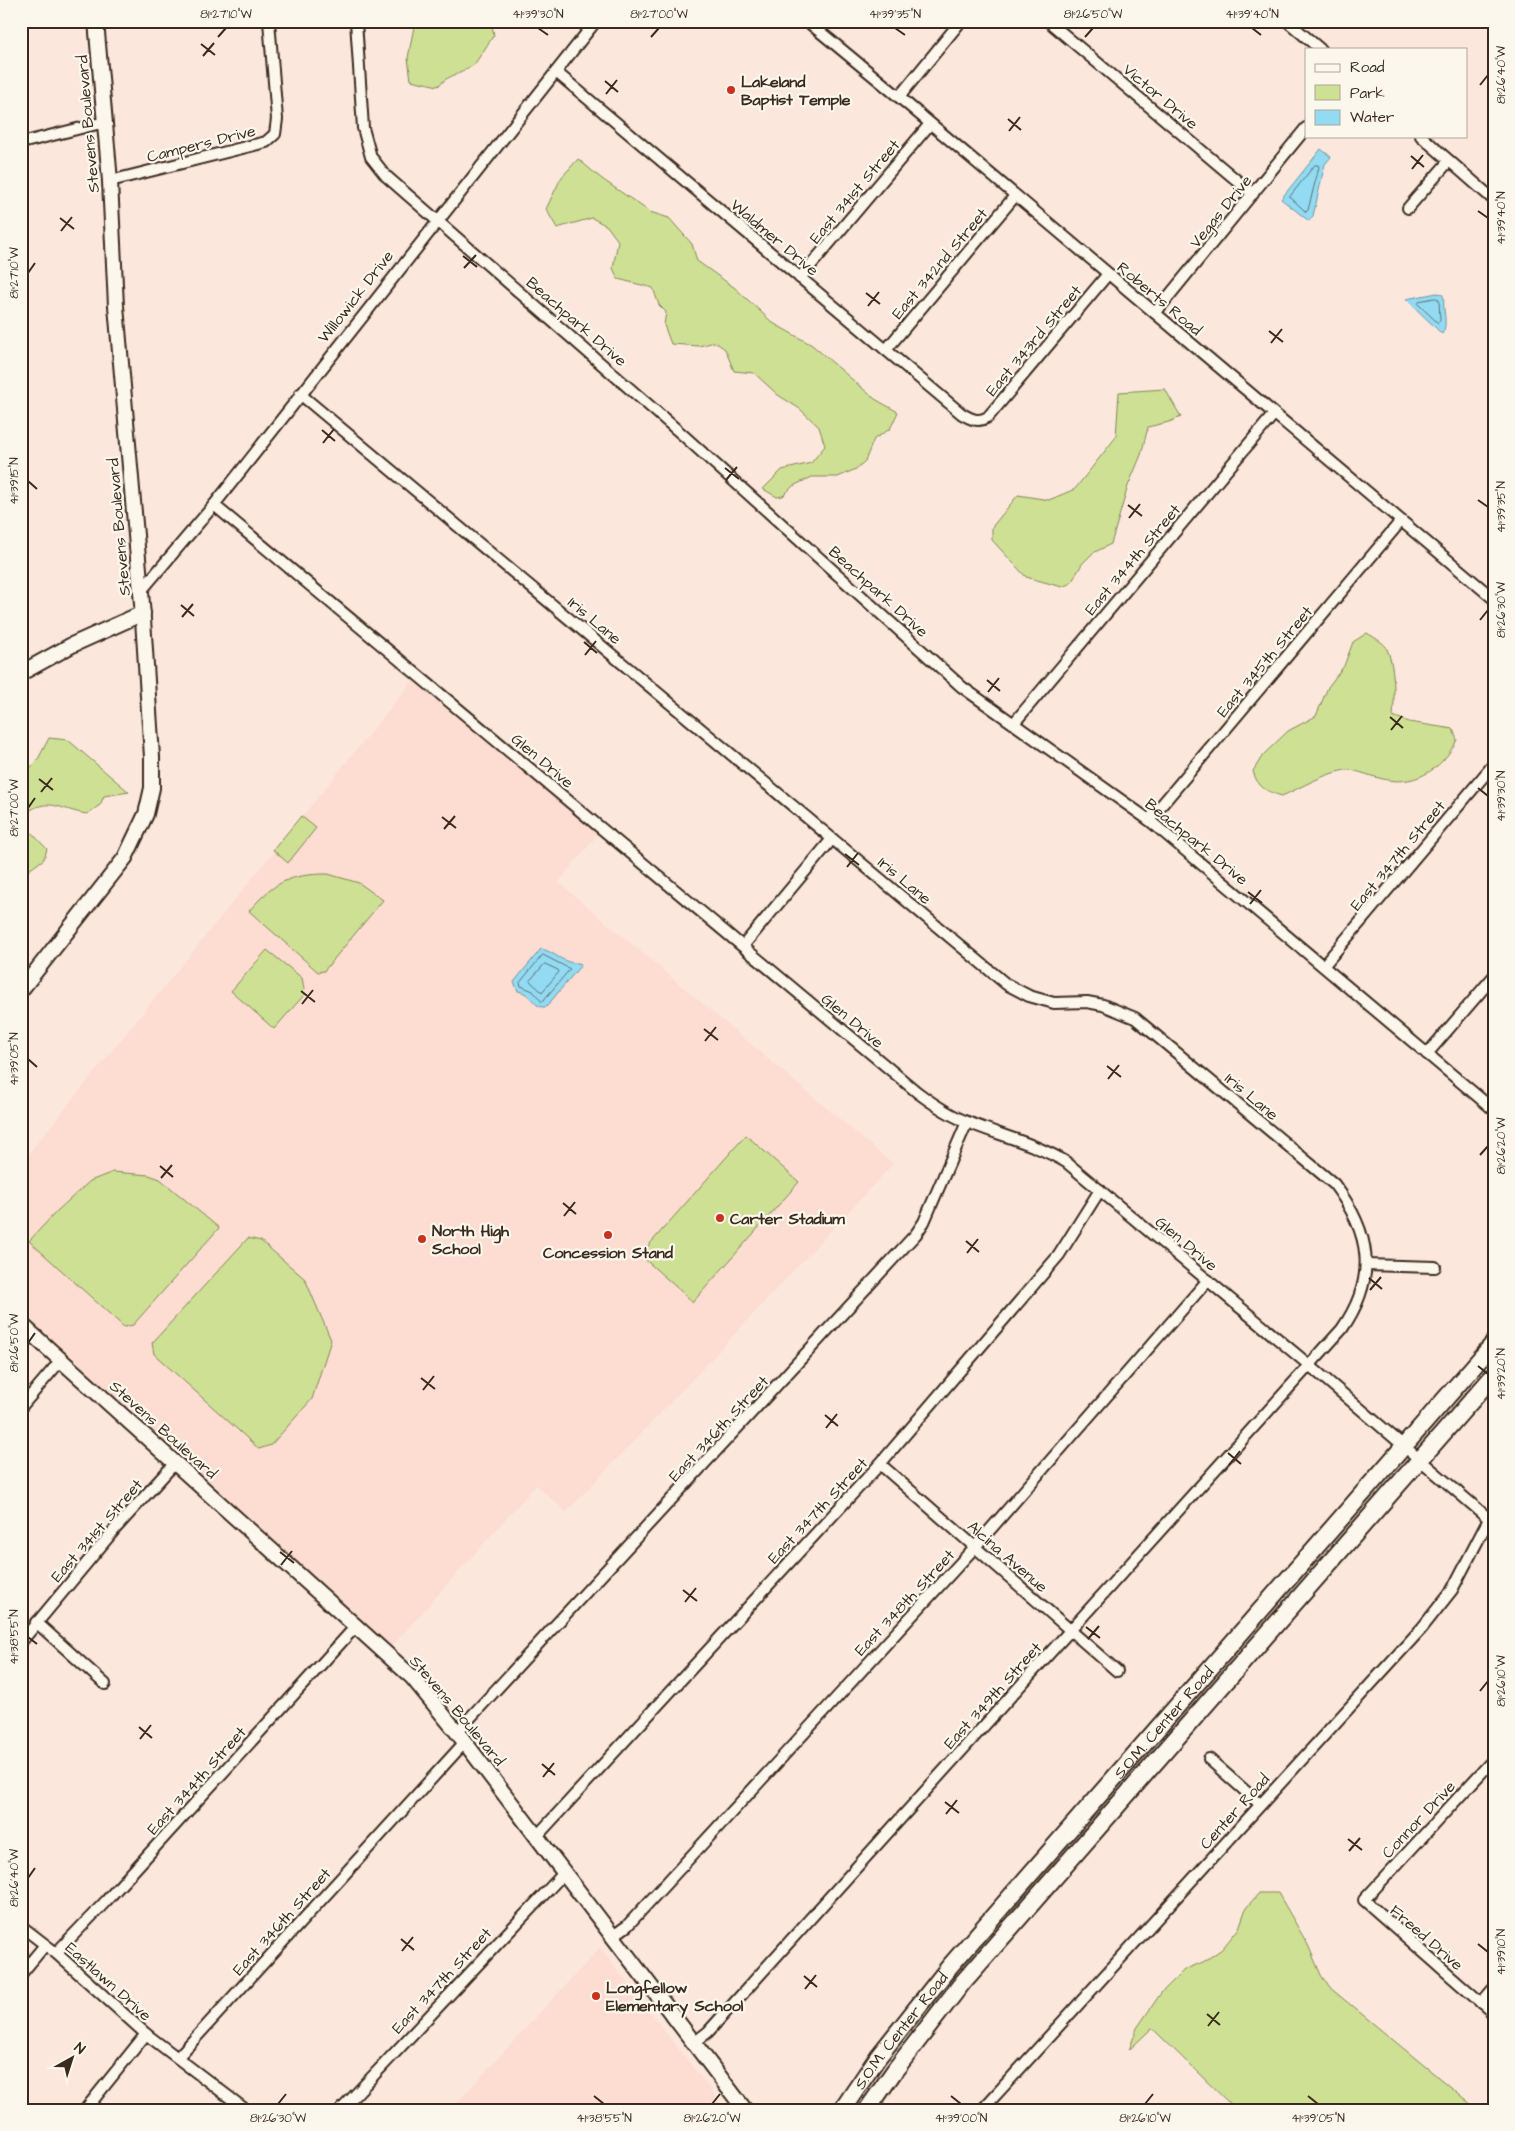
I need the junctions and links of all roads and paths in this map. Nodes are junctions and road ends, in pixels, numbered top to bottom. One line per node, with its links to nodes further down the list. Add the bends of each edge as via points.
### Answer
1 (96, 21): 12 (street, Stevens Boulevard)
2 (269, 21): 18 (street, Campers Drive, via 277,119 275,134 266,142)
3 (356, 21): 23 (street, Beachpark Drive, via 363,128 371,157 386,176)
4 (596, 21): 10 (street, Willowick Drive)
5 (806, 21): 11 (street, Roberts Road)
6 (960, 21): 11 (street)
7 (1048, 21): 19 (street, Victor Drive)
8 (1287, 21): 9 (street)
9 (1319, 48)
10 (556, 72): 23 (street, Willowick Drive); 25 (street, Waldmer Drive)
11 (899, 97): 13 (street, Roberts Road)
12 (105, 122): 16 (street); 18 (street, Stevens Boulevard)
13 (930, 124): 20 (street, Roberts Road); 25 (street, East 341st Street)
14 (1305, 129): 19 (street, Vegas Drive)
15 (1423, 138): 17 (street)
16 (21, 143)
17 (1449, 161): 21 (street); 22 (street)
18 (110, 181): 33 (street, Stevens Boulevard, via 116,306)
19 (1253, 194): 26 (street, Vegas Drive)
20 (1015, 196): 24 (street, Roberts Road); 27 (street, East 342nd Street)
21 (1494, 200)
22 (1408, 208)
23 (438, 220): 28 (street, Willowick Drive); 37 (street, Beachpark Drive, via 678,430 962,686)
24 (1108, 274): 26 (street, Roberts Road); 30 (street, East 343rd Street, via 988,417)
25 (800, 278): 27 (street, Waldmer Drive)
26 (1155, 313): 29 (street, Roberts Road)
27 (886, 350): 30 (street, Waldmer Drive, via 962,414)
28 (300, 394): 31 (street, Willowick Drive); 40 (street, Iris Lane)
29 (1274, 414): 32 (street, Roberts Road); 37 (street, East 344th Street)
30 (977, 421)
31 (214, 505): 33 (street, Willowick Drive); 41 (street, Glen Drive)
32 (1402, 521): 34 (street, Roberts Road); 39 (street, East 345th Street)
33 (141, 591): 35 (street, Stevens Boulevard)
34 (1494, 599)
35 (142, 613): 36 (street); 44 (street, Stevens Boulevard, via 152,757 152,788 146,814 113,875)
36 (21, 673)
37 (1014, 723): 39 (street, Beachpark Drive)
38 (1494, 764): 42 (street, East 347th Street)
39 (1149, 820): 42 (street, Beachpark Drive)
40 (832, 839): 41 (street); 49 (street, Iris Lane, via 1006,984 1029,996 1054,1002 1103,1005 1135,1018 1334,1184 1358,1222)
41 (743, 946): 47 (street, Glen Drive, via 916,1092)
42 (1324, 965): 45 (street, Beachpark Drive)
43 (1494, 976): 45 (street)
44 (21, 990)
45 (1427, 1054): 46 (street, Beachpark Drive)
46 (1494, 1110)
47 (967, 1122): 48 (street, Glen Drive, via 1054,1155); 70 (street, East 346th Street, via 916,1234)
48 (1100, 1190): 51 (street, Glen Drive); 61 (street, East 347th Street, via 1059,1255)
49 (1366, 1265): 50 (street); 55 (street, Iris Lane, via 1354,1312)
50 (1435, 1268)
51 (1208, 1280): 55 (street, Glen Drive); 63 (street, East 348th Street)
52 (21, 1324): 54 (street, Stevens Boulevard)
53 (1494, 1342): 58 (main road, S.O.M. Center Road)
54 (61, 1360): 57 (street); 60 (street, Stevens Boulevard)
55 (1310, 1365): 58 (street, Glen Drive); 66 (street, East 349th Street)
56 (1494, 1375): 59 (main road, S.O.M. Center Road)
57 (21, 1407)
58 (1404, 1447): 59 (street, Glen Drive); 92 (main road, S.O.M. Center Road, via 950,1966 878,2057)
59 (1420, 1460): 62 (street, Glen Drive); 93 (main road, S.O.M. Center Road, via 963,1982)
60 (175, 1463): 64 (street, East 341st Street); 65 (street, Stevens Boulevard)
61 (880, 1464): 63 (street, Alcina Avenue); 74 (street, East 347th Street)
62 (1491, 1521): 73 (street, Center Road, via 1452,1590 1422,1628)
63 (975, 1547): 66 (street, Alcina Avenue); 78 (street, East 348th Street, via 627,1926)
64 (36, 1622): 67 (street, East 341st Street); 69 (street)
65 (357, 1626): 70 (street, Stevens Boulevard, via 412,1677); 80 (street, East 344th Street)
66 (1070, 1631): 68 (street, Alcina Avenue); 86 (street, East 349th Street, via 715,2025)
67 (21, 1642)
68 (1117, 1671)
69 (105, 1684)
70 (461, 1737): 74 (street, Stevens Boulevard); 87 (street, East 346th Street)
71 (1209, 1759): 73 (street)
72 (1494, 1759): 76 (street, Connor Drive)
73 (1260, 1804): 94 (street, Center Road)
74 (537, 1836): 75 (street, Stevens Boulevard)
75 (564, 1872): 78 (street, Stevens Boulevard); 90 (street, East 347th Street)
76 (1364, 1900): 83 (street, Freed Drive)
77 (21, 1926): 79 (street, Eastlawn Drive)
78 (614, 1936): 86 (street, Stevens Boulevard)
79 (45, 1945): 80 (street, Eastlawn Drive); 81 (street)
80 (56, 1952): 85 (street, Eastlawn Drive)
81 (21, 1974)
82 (1494, 1988): 83 (street)
83 (1481, 2003): 84 (street, Freed Drive)
84 (1494, 2014)
85 (146, 2034): 87 (street, Eastlawn Drive); 88 (street)
86 (695, 2042): 91 (street, Stevens Boulevard)
87 (178, 2057): 89 (street)
88 (85, 2110)
89 (246, 2110)
90 (341, 2110)
91 (746, 2110)
92 (842, 2110)
93 (867, 2110)
94 (982, 2110)

